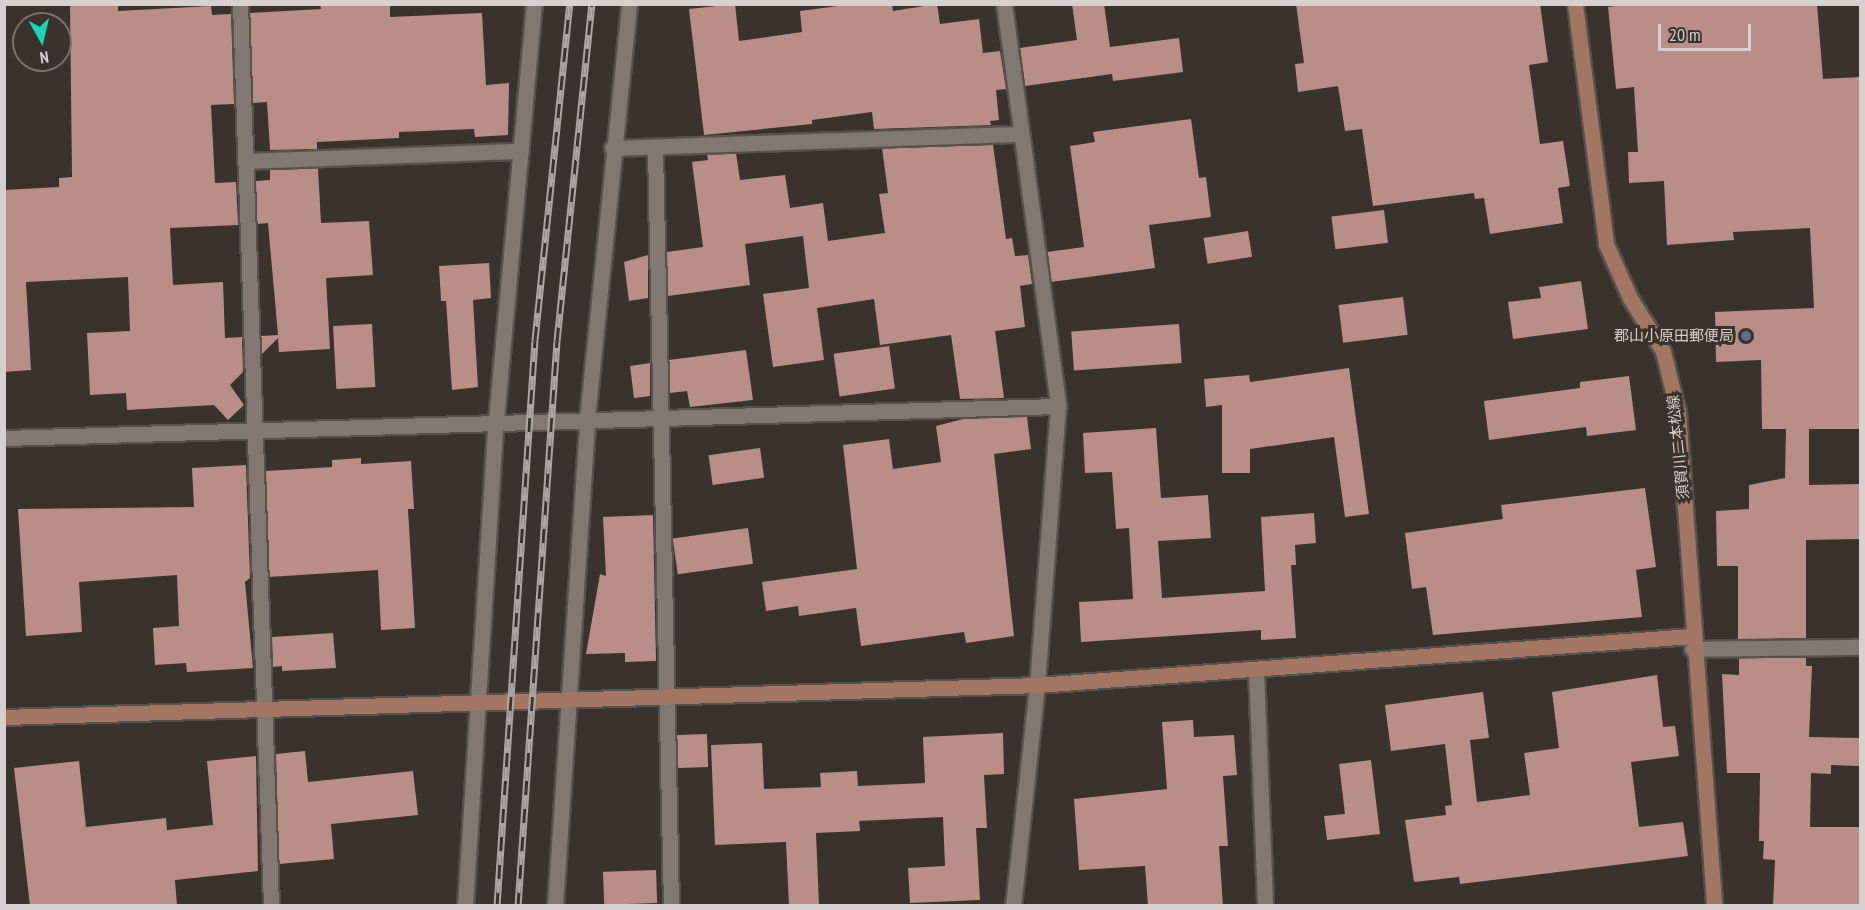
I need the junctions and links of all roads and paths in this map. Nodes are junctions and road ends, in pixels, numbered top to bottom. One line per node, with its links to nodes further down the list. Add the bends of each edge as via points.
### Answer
1 (240, 4): 10 (street)
2 (534, 4): 9 (street)
3 (629, 4): 7 (street)
4 (1004, 4): 6 (street)
5 (1575, 4): 17 (street, 須賀川二本松線, via 1606,244 1630,298 1663,351 1677,412)
6 (1021, 134): 8 (street); 11 (street)
7 (612, 148): 8 (street); 13 (street)
8 (655, 148): 12 (street)
9 (520, 151): 10 (street); 14 (street)
10 (245, 161): 15 (street)
11 (1058, 406): 12 (street); 20 (street)
12 (658, 417): 13 (street); 21 (street)
13 (587, 418): 14 (street); 22 (street)
14 (496, 420): 15 (street); 23 (street)
15 (257, 428): 16 (street); 24 (street)
16 (4, 438)
17 (1692, 642): 18 (street); 19 (street); 32 (street, 須賀川二本松線)
18 (1860, 647)
19 (1256, 669): 20 (street); 31 (street)
20 (1037, 685): 21 (street); 30 (street)
21 (668, 700): 22 (street); 29 (street)
22 (567, 702): 23 (street); 28 (street)
23 (478, 704): 24 (street); 27 (street)
24 (265, 709): 25 (street); 26 (street)
25 (4, 717)
26 (271, 906)
27 (465, 906)
28 (555, 906)
29 (671, 906)
30 (1013, 906)
31 (1265, 906)
32 (1714, 906)

